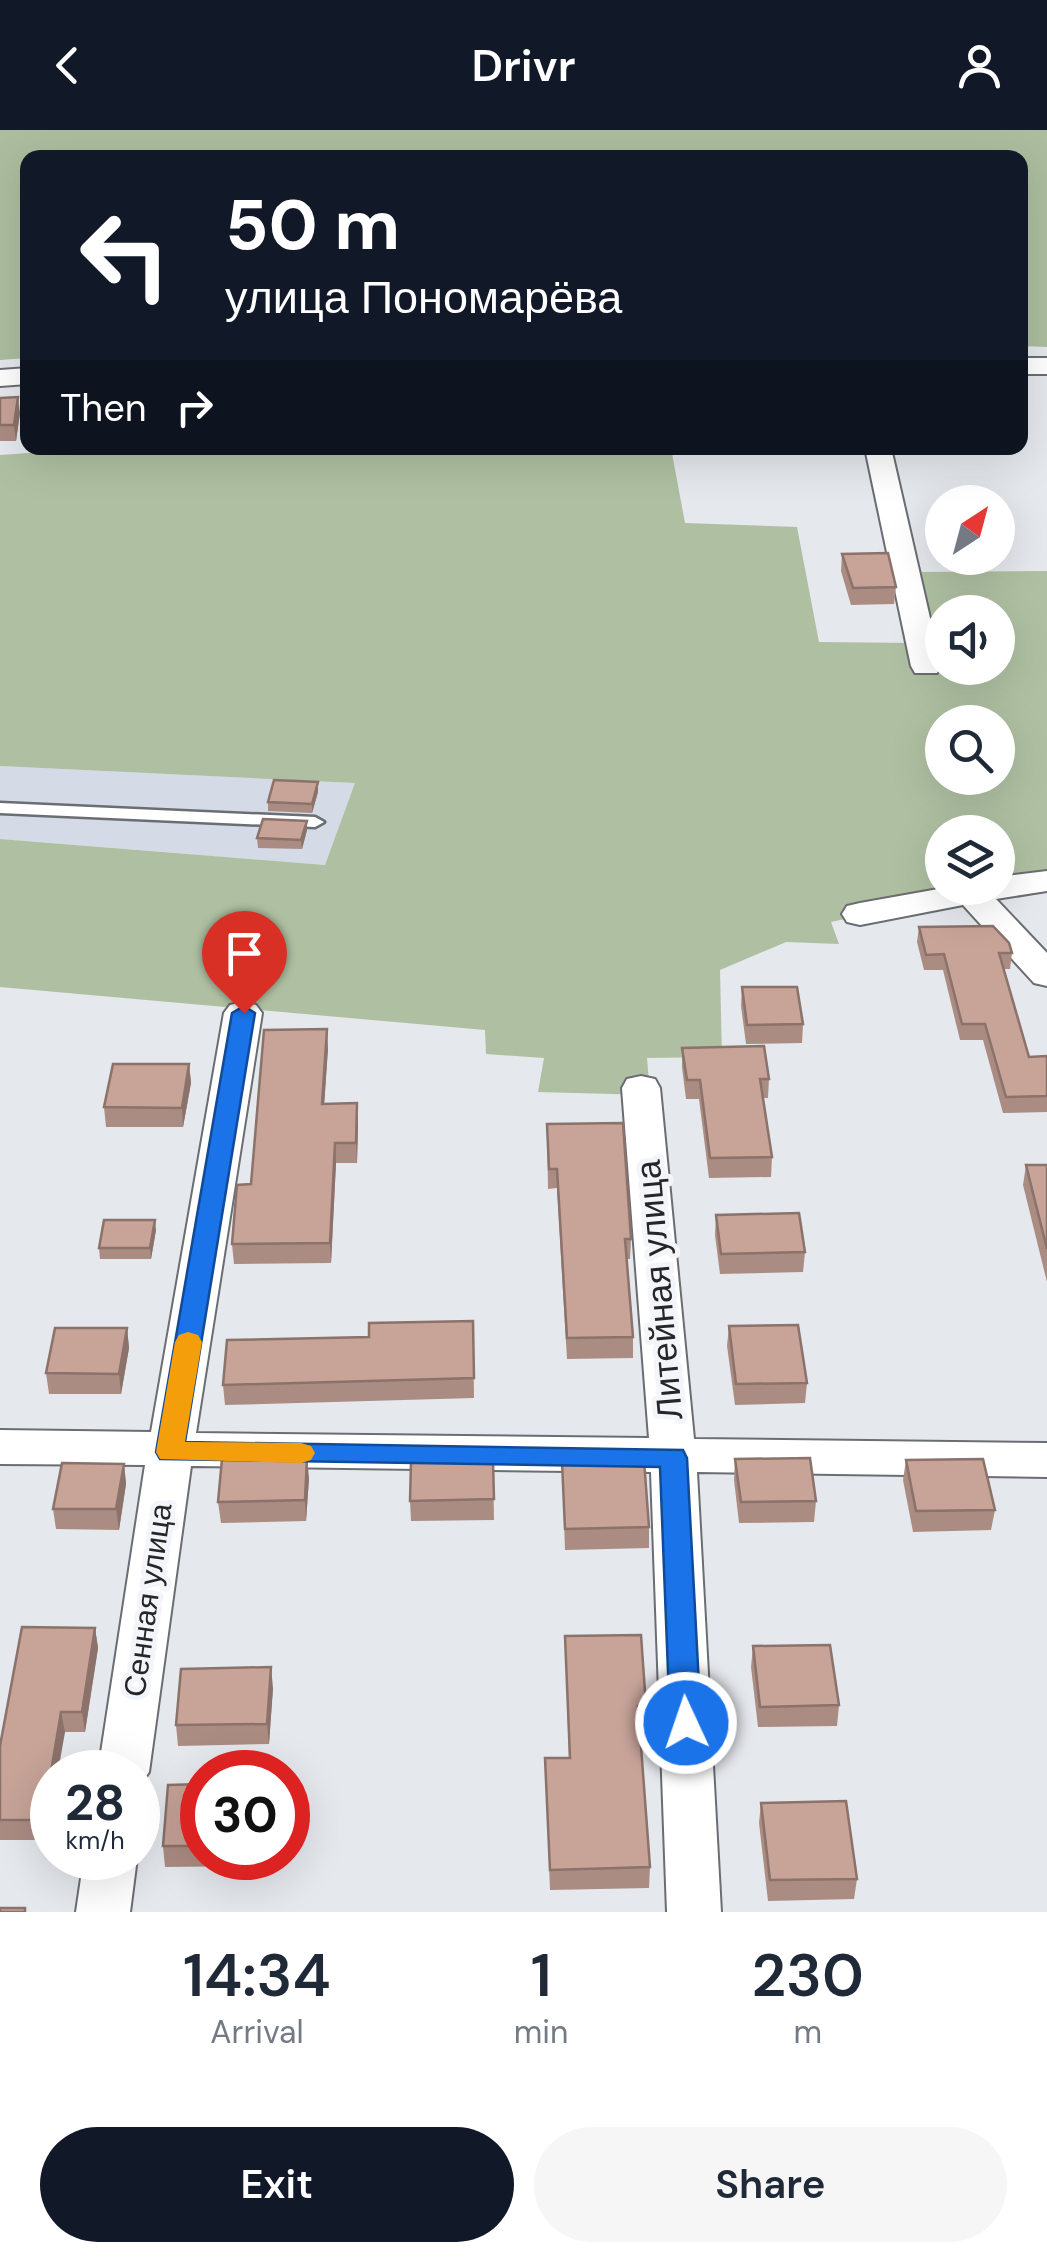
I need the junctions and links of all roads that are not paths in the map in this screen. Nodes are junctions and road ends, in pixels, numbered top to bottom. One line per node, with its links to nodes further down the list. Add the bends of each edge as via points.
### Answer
1 (880, 455): 2 (street)
2 (925, 661)
3 (0, 808): 4 (lane)
4 (315, 822)
5 (1047, 881): 6 (street)
6 (1015, 885)
7 (925, 901): 9 (street)
8 (999, 905): 10 (street)
9 (860, 914)
10 (1047, 976)
11 (244, 1013): 14 (street, Сенная улица)
12 (641, 1088): 15 (street, Литейная улица)
13 (0, 1447): 14 (street)
14 (170, 1452): 15 (street); 17 (street, Сенная улица)
15 (674, 1458): 16 (street); 20 (street, Литейная улица)
16 (1047, 1460)
17 (126, 1750)
18 (108, 1880): 19 (street)
19 (103, 1912)
20 (694, 1912)

